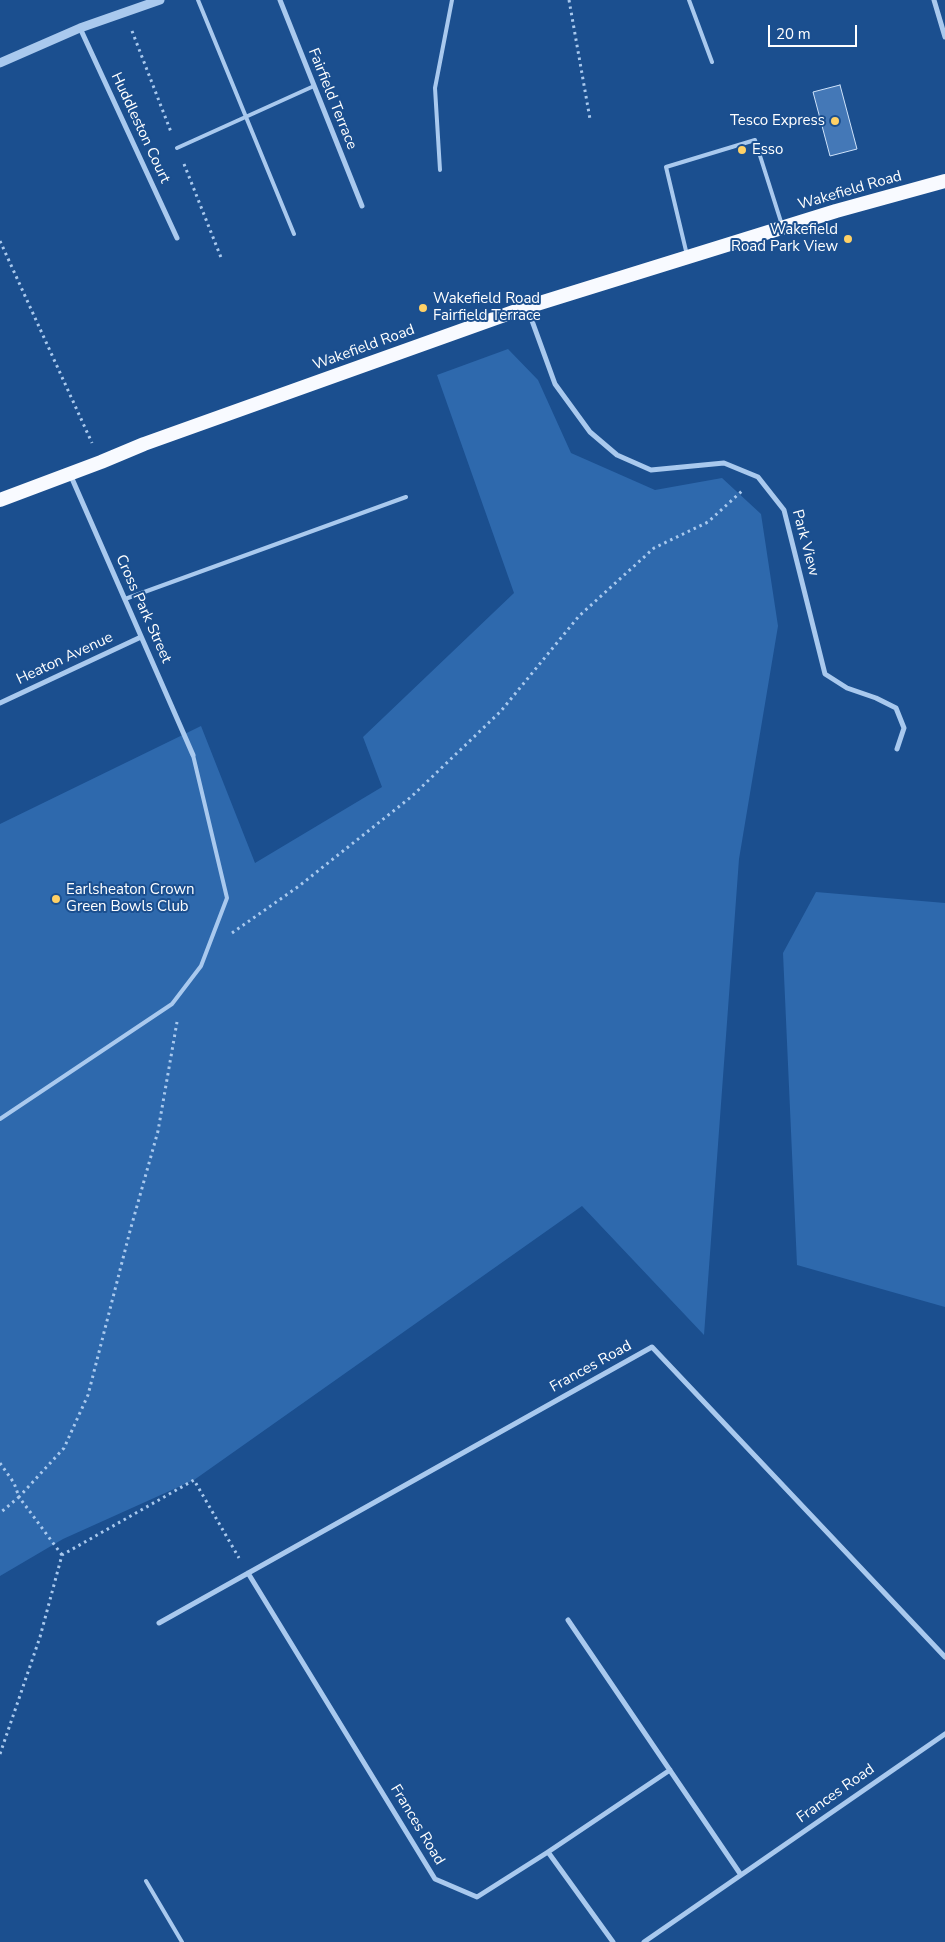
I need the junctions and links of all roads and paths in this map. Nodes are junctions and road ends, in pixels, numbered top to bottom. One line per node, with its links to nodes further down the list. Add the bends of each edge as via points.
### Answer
1 (160, 0): 8 (street)
2 (198, 0): 13 (lane)
3 (280, 0): 12 (street, Fairfield Terrace)
4 (452, 0): 16 (lane, via 435,88)
5 (569, 0): 14 (path)
6 (689, 0): 10 (lane)
7 (934, 0): 9 (street)
8 (80, 28): 11 (street); 21 (street, Huddleston Court)
9 (945, 36)
10 (712, 62)
11 (0, 63)
12 (314, 86): 13 (lane); 18 (street, Fairfield Terrace)
13 (246, 117): 15 (lane); 20 (lane)
14 (590, 119)
15 (177, 148)
16 (440, 170)
17 (945, 181): 19 (highway, Wakefield Road)
18 (362, 206)
19 (783, 228): 23 (highway, Wakefield Road); 23 (lane, via 755,140 674,164 666,167)
20 (294, 234)
21 (177, 238)
22 (0, 241): 25 (path)
23 (688, 257): 24 (highway, Wakefield Road)
24 (527, 307): 25 (highway, Wakefield Road); 27 (street, Park View, via 555,384 590,432 617,455 651,470 724,463)
25 (101, 462): 26 (highway, Wakefield Road)
26 (70, 474): 29 (highway, Wakefield Road); 30 (street, Cross Park Street)
27 (758, 478): 33 (street, Park View, via 784,510 825,674 847,688 896,708 904,728); 35 (path, via 708,522 654,548 579,616 501,711 411,797 299,886)
28 (406, 497): 30 (lane)
29 (0, 500)
30 (124, 599): 31 (street, Cross Park Street)
31 (141, 637): 32 (street, Heaton Avenue); 34 (street, Cross Park Street)
32 (0, 703)
33 (897, 748)
34 (193, 754): 35 (lane, via 226,898)
35 (207, 951): 36 (lane, via 201,966)
36 (182, 992): 37 (lane, via 172,1004); 39 (path, via 158,1131 88,1395 64,1448)
37 (0, 1119)
38 (0, 1463): 39 (path)
39 (19, 1497): 40 (path); 41 (path)
40 (0, 1513)
41 (62, 1555): 42 (path, via 194,1480); 47 (path, via 40,1637)
42 (248, 1573): 44 (street, Frances Road); 45 (street, Frances Road, via 652,1347); 49 (street, Frances Road, via 435,1878 477,1898)
43 (568, 1620): 48 (street)
44 (159, 1623)
45 (945, 1657)
46 (945, 1734): 50 (street, Frances Road)
47 (0, 1754)
48 (670, 1770): 49 (street, Frances Road); 50 (street)
49 (548, 1852): 53 (street)
50 (741, 1875): 54 (street, Frances Road)
51 (146, 1881): 52 (lane)
52 (182, 1942)
53 (613, 1942)
54 (644, 1942)

